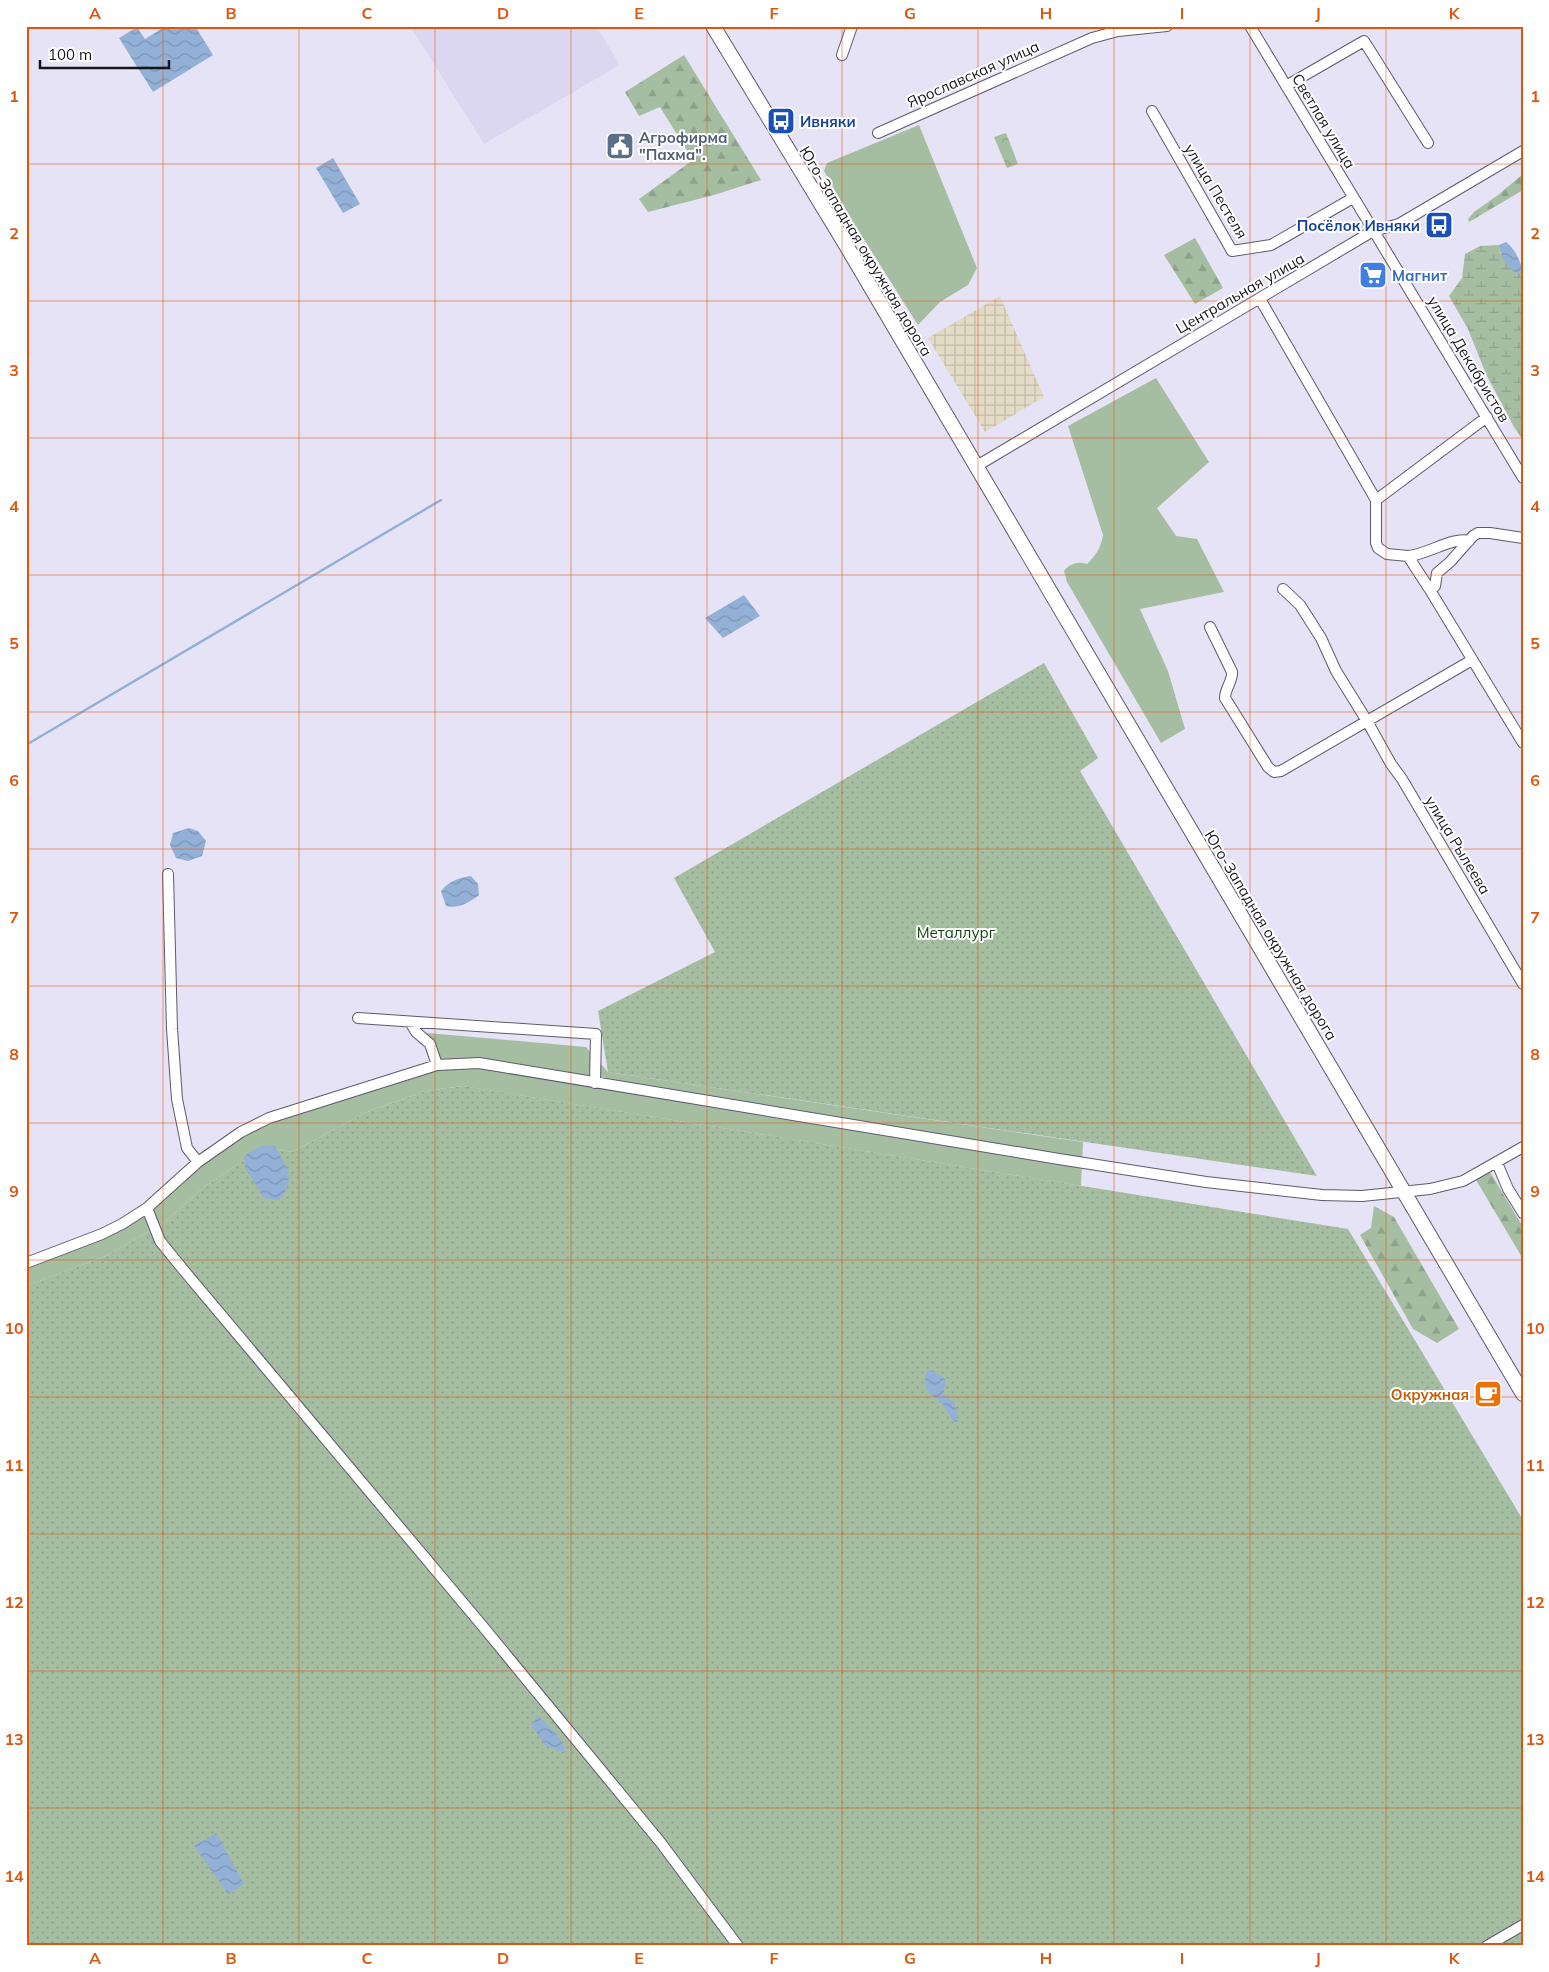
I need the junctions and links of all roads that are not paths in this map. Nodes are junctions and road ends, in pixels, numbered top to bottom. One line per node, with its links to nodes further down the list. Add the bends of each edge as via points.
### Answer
1 (712, 26): 15 (highway, Юго-Западная окружная дорога)
2 (852, 26): 5 (street)
3 (1167, 26): 8 (street, Ярославская улица, via 1111,32 1092,38)
4 (1250, 26): 6 (street, Светлая улица)
5 (842, 55)
6 (1286, 86): 9 (street, via 1364,41); 11 (street, Светлая улица)
7 (1152, 111): 11 (street, улица Пестеля, via 1232,251 1271,245)
8 (878, 133)
9 (1428, 143)
10 (1523, 151): 12 (street, Центральная улица, via 1399,224)
11 (1353, 198): 12 (street, Светлая улица)
12 (1373, 231): 13 (street, Центральная улица); 14 (street, улица Декабристов)
13 (1260, 299): 15 (street, Центральная улица); 17 (street)
14 (1487, 417): 16 (street, улица Декабристов); 17 (street)
15 (975, 467): 36 (highway, Юго-Западная окружная дорога)
16 (1523, 478)
17 (1376, 500): 20 (street, via 1378,548 1387,554)
18 (1523, 538): 19 (street, via 1478,533)
19 (1469, 541): 20 (street, via 1457,540 1419,556); 22 (street, via 1437,573 1435,586)
20 (1408, 556): 22 (street)
21 (1283, 589): 25 (street, улица Рылеева, via 1300,605 1316,630 1336,671)
22 (1430, 590): 24 (street)
23 (1210, 627): 25 (street, via 1232,672 1225,698 1274,772)
24 (1472, 660): 25 (street); 26 (street)
25 (1367, 721): 28 (street, улица Рылеева)
26 (1523, 743)
27 (168, 874): 34 (street, via 177,1099 187,1148)
28 (1523, 984)
29 (358, 1018): 30 (street)
30 (410, 1022): 31 (street, via 430,1044); 32 (street, via 596,1034)
31 (437, 1065): 32 (street, via 479,1063); 34 (street, via 270,1118 241,1132)
32 (595, 1084): 36 (street, via 1206,1182 1344,1196)
33 (1523, 1147): 35 (street)
34 (198, 1162): 37 (street)
35 (1497, 1163): 36 (street, via 1463,1182); 38 (street)
36 (1403, 1192): 40 (highway, Юго-Западная окружная дорога)
37 (147, 1208): 39 (street, via 102,1234); 42 (street, via 160,1240 181,1267 661,1843)
38 (1523, 1213)
39 (26, 1263)
40 (1523, 1394)
41 (1523, 1925): 43 (street)
42 (738, 1946)
43 (1487, 1946)

